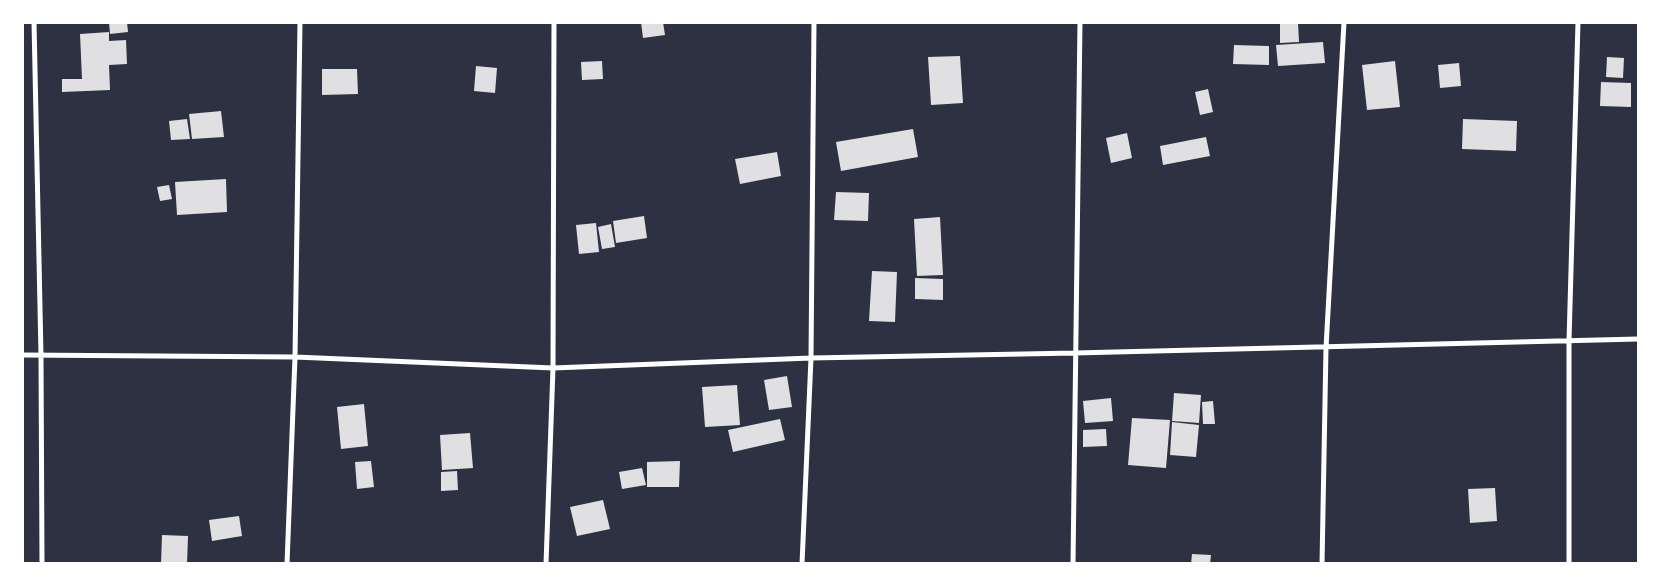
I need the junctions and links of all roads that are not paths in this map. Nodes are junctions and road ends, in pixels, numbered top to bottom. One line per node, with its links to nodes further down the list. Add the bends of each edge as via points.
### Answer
1 (34, 22): 12 (street)
2 (300, 22): 14 (street)
3 (554, 22): 16 (street)
4 (814, 22): 15 (street)
5 (1080, 22): 11 (street)
6 (1344, 22): 10 (street)
7 (1578, 22): 9 (street)
8 (1638, 339): 9 (street)
9 (1569, 341): 10 (street); 23 (street)
10 (1326, 348): 11 (street); 22 (street)
11 (1075, 353): 15 (street); 21 (street)
12 (41, 355): 13 (street); 14 (street); 17 (street)
13 (22, 356)
14 (295, 358): 16 (street); 18 (street)
15 (811, 358): 16 (street); 20 (street)
16 (553, 368): 19 (street)
17 (42, 564)
18 (287, 564)
19 (546, 564)
20 (802, 564)
21 (1073, 564)
22 (1322, 564)
23 (1569, 564)

